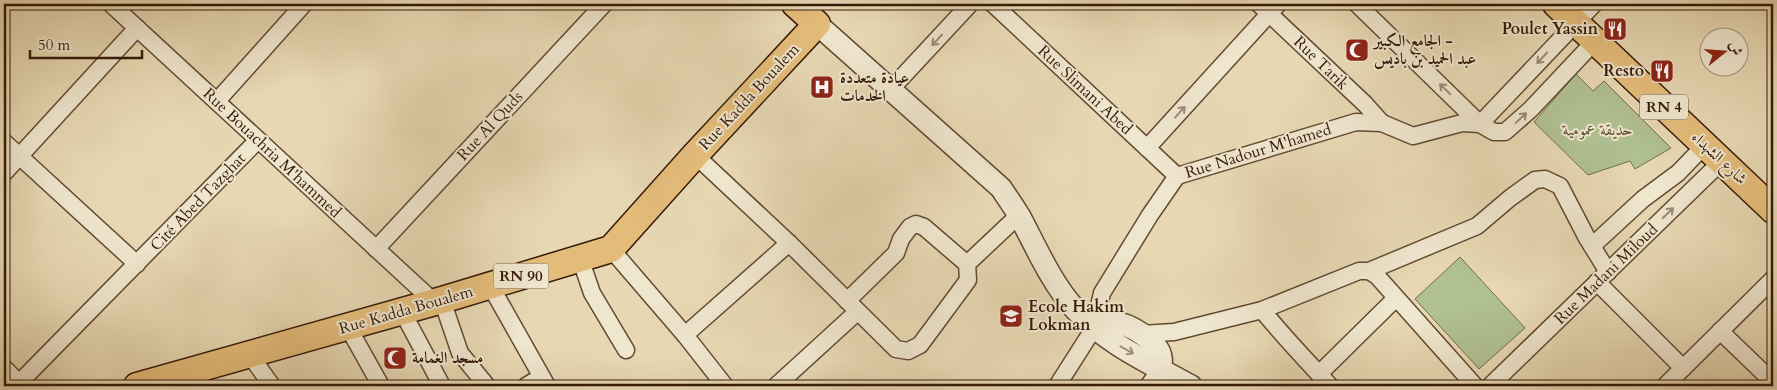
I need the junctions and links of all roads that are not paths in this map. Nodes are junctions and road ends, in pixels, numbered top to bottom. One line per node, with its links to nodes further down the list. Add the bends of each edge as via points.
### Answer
1 (111, 4): 13 (street, Rue Bouachria M'hammed)
2 (304, 4): 16 (street)
3 (604, 4): 31 (street, Rue Al Quds)
4 (795, 4): 12 (main road)
5 (970, 4): 15 (street, one-way to 15)
6 (992, 4): 21 (street, Rue Slimani Abed)
7 (1358, 4): 18 (street, one-way to 7)
8 (1556, 4): 11 (main road, شارع الشهداء / RN 4)
9 (1594, 4): 11 (street)
10 (1269, 7): 17 (street, Rue Tarik); 21 (street, one-way to 10)
11 (1576, 23): 14 (main road, شارع الشهداء / RN 4); 18 (street, one-way to 18)
12 (817, 24): 15 (street); 23 (main road, Rue Kadda Boualem)
13 (137, 28): 16 (street, Rue Bouachria M'hammed); 24 (street)
14 (1595, 41): 18 (street, Rue Nadour M'hamed, one-way to 14, via 1494,132 1505,132); 22 (main road, شارع الشهداء / RN 4)
15 (891, 89): 28 (street, via 1001,188)
16 (217, 102): 19 (street, Rue Bouachria M'hammed)
17 (1382, 123): 18 (street, Rue Nadour M'hamed, via 1412,136 1462,123); 26 (street, Rue Nadour M'hamed, via 1356,122)
18 (1480, 124)
19 (258, 140): 31 (street, Rue Bouachria M'hammed); 34 (street, Cité Abed Tazghat)
20 (4, 142): 24 (street, Cité Abed Tazghat)
21 (1147, 148): 26 (street, Rue Slimani Abed)
22 (1713, 153): 27 (main road, شارع الشهداء / RN 4); 30 (street, Rue Madani Miloud, via 1678,173 1643,199); 37 (street, Rue Madani Miloud, one-way to 22)
23 (695, 155): 29 (street); 32 (main road, Rue Kadda Boualem)
24 (20, 156): 25 (street); 34 (street, Cité Abed Tazghat)
25 (4, 173)
26 (1177, 176): 46 (street, Rue Nadour M'hamed, via 1102,293)
27 (1773, 210)
28 (1019, 215): 35 (street); 46 (street, via 1044,264 1073,307)
29 (789, 243): 42 (street); 49 (street)
30 (1592, 246): 36 (street, via 1560,186 1545,179 1535,180 1476,226); 37 (street)
31 (376, 249): 41 (street, Rue Bouachria M'hammed)
32 (611, 249): 33 (main road, Rue Kadda Boualem / RN 90); 49 (street)
33 (580, 258): 39 (main road, Rue Kadda Boualem / RN 90); 50 (street, via 592,293)
34 (137, 264): 58 (street, Cité Abed Tazghat)
35 (967, 264): 42 (street, via 924,227 913,225 901,239 896,253); 42 (street, via 968,280 915,349 896,349)
36 (1369, 271): 40 (street); 43 (street, via 1359,270)
37 (1603, 277): 53 (street); 72 (street, Rue Madani Miloud)
38 (1773, 279): 47 (street)
39 (490, 284): 41 (main road, Rue Kadda Boualem / RN 90); 56 (street)
40 (1396, 298): 55 (street); 71 (street)
41 (438, 301): 44 (main road, Rue Kadda Boualem / RN 90); 63 (street, via 460,352)
42 (852, 307): 66 (street)
43 (1262, 310): 48 (street, via 1174,332); 55 (street)
44 (402, 311): 45 (main road, Rue Kadda Boualem / RN 90); 62 (street)
45 (348, 327): 51 (main road, Rue Kadda Boualem / RN 90); 61 (street)
46 (1094, 328): 48 (street, via 1114,323 1126,325); 54 (street, one-way to 54, via 1112,342); 67 (street, Rue Nadour M'hamed)
47 (1720, 331): 53 (street); 57 (street)
48 (1142, 334): 54 (street, via 1156,346 1161,356)
49 (685, 335): 65 (street)
50 (626, 350)
51 (250, 355): 59 (main road, Rue Kadda Boualem / RN 90); 60 (street)
52 (4, 368): 58 (street, Cité Abed Tazghat)
53 (1683, 368): 73 (street)
54 (1161, 369): 68 (street); 69 (street)
55 (1319, 374): 70 (street)
56 (544, 382): 64 (street)
57 (1773, 382)
58 (21, 385)
59 (142, 386)
60 (272, 386)
61 (382, 386)
62 (442, 386)
63 (487, 386)
64 (526, 386)
65 (725, 386)
66 (776, 386)
67 (1058, 386)
68 (1148, 386)
69 (1191, 386)
70 (1330, 386)
71 (1475, 386)
72 (1490, 386)
73 (1665, 386)

